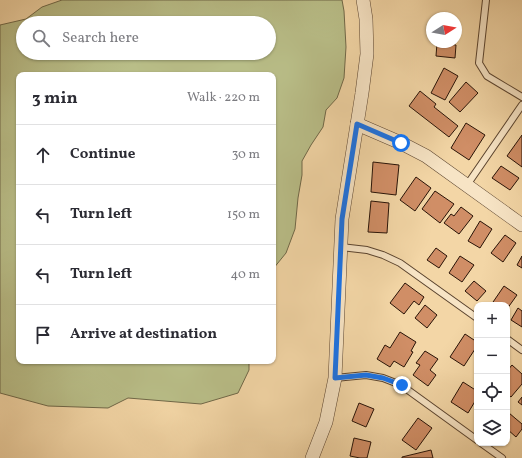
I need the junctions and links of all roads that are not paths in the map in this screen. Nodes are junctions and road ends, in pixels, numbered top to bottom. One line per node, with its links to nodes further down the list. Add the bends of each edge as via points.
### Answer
1 (363, 0): 5 (street, via 367,54)
2 (486, 0): 3 (lane, via 479,62 487,76)
3 (522, 97)
4 (522, 105): 6 (lane)
5 (357, 124): 6 (street, via 426,156); 8 (street)
6 (467, 185): 7 (street)
7 (522, 225)
8 (340, 247): 9 (lane, via 372,252 400,263); 12 (street)
9 (474, 316)
10 (510, 341): 11 (lane)
11 (522, 350)
12 (335, 378): 13 (lane, via 366,375 402,385); 15 (street, via 326,422)
13 (474, 438)
14 (485, 446): 16 (lane)
15 (312, 458)
16 (502, 458)

